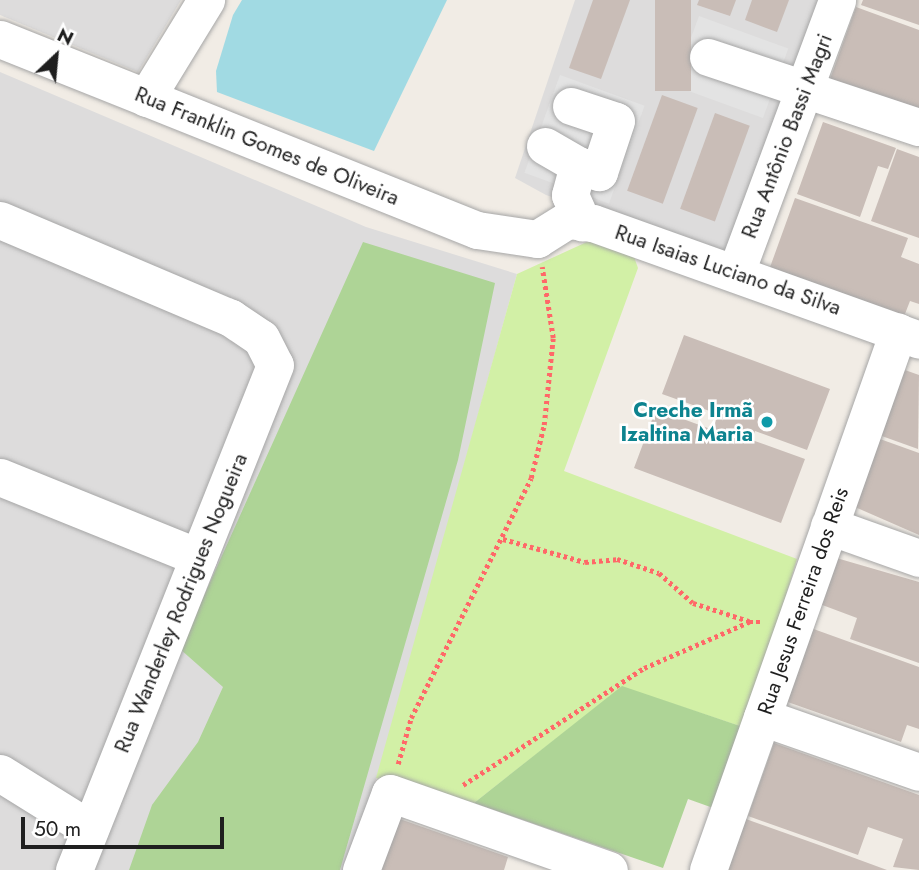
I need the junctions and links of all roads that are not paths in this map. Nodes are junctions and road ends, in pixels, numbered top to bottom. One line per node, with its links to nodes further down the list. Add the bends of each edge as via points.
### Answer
1 (206, 0): 6 (street)
2 (837, 0): 5 (street, Rua Antônio Bassi Magri)
3 (0, 39): 6 (street, Rua Franklin Gomes de Oliveira)
4 (708, 57): 5 (street)
5 (806, 87): 8 (street); 13 (street, Rua Antônio Bassi Magri)
6 (146, 98): 12 (street, Rua Franklin Gomes de Oliveira, via 477,230 537,239 568,220)
7 (571, 106): 10 (street, via 616,121 599,172)
8 (919, 127)
9 (545, 146): 10 (street)
10 (578, 165): 12 (street, via 570,195)
11 (0, 220): 17 (street, Rua Wanderley Rodrigues Nogueira, via 231,318 261,338 275,365)
12 (582, 222): 13 (street, Rua Isaias Luciano da Silva)
13 (736, 272): 14 (street, Rua Isaias Luciano da Silva)
14 (908, 336): 16 (street, Rua Jesus Ferreira dos Reis)
15 (0, 477): 17 (street)
16 (829, 526): 18 (street); 19 (street, Rua Jesus Ferreira dos Reis)
17 (198, 557): 22 (street, Rua Wanderley Rodrigues Nogueira)
18 (919, 558)
19 (762, 717): 20 (street); 26 (street, Rua Jesus Ferreira dos Reis)
20 (919, 772)
21 (0, 773): 22 (street)
22 (90, 829): 23 (street, Rua Wanderley Rodrigues Nogueira)
23 (74, 870)
24 (361, 870): 25 (street, via 390,793)
25 (609, 870)
26 (708, 870)

